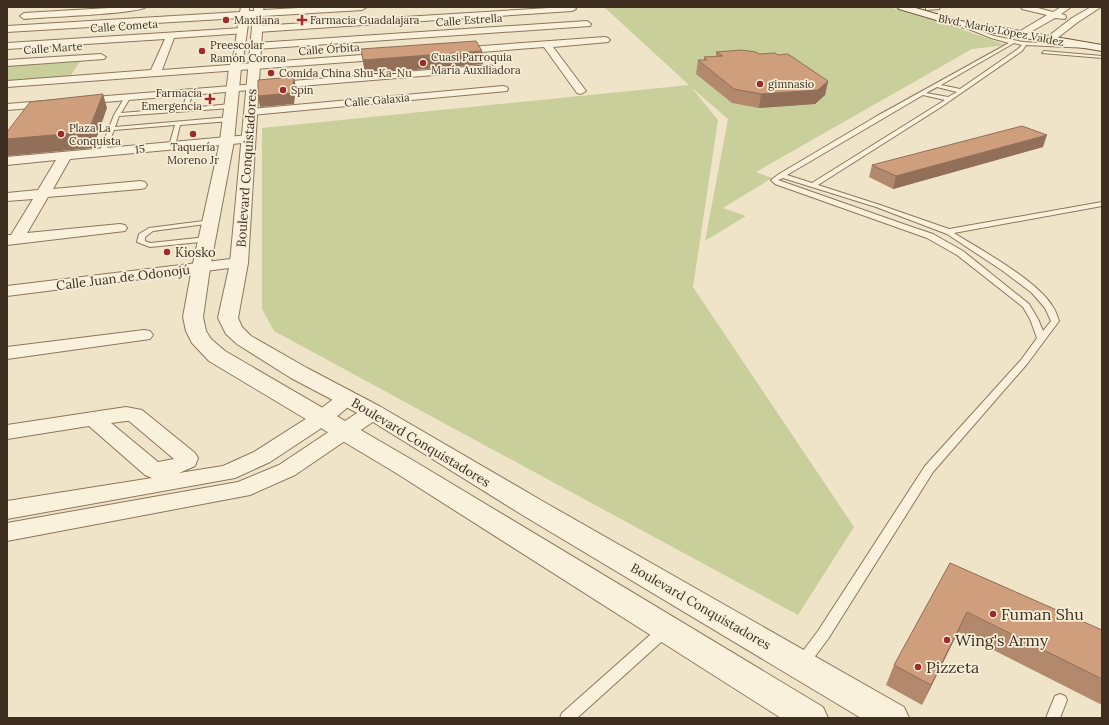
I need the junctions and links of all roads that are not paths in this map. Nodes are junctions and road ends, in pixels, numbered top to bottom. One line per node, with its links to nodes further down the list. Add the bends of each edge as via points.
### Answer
1 (33, 7): 14 (street)
2 (142, 7): 14 (street)
3 (320, 7): 37 (street)
4 (350, 7): 5 (street); 37 (street)
5 (362, 7)
6 (446, 7): 15 (street)
7 (902, 7): 18 (street, Blvd. Mario López Valdez)
8 (930, 7): 22 (street, Blvd. Mario López Valdez, via 984,22)
9 (1025, 7): 13 (street)
10 (1067, 7): 13 (street)
11 (1094, 7): 16 (street)
12 (571, 8): 15 (street, Calle Cometa); 17 (street)
13 (1055, 15): 16 (street); 22 (street)
14 (24, 16): 19 (street)
15 (454, 16): 20 (street); 37 (street, Calle Cometa)
16 (1075, 20): 23 (street)
17 (587, 24): 20 (street, Calle Estrella); 26 (street, via 609,44)
18 (960, 24): 22 (street, Blvd. Mario López Valdez); 25 (lane, via 989,37)
19 (9, 29): 37 (street)
20 (466, 32): 30 (street); 37 (street, Calle Estrella)
21 (171, 35): 24 (street, Calle Cometa); 37 (street, Calle Cometa); 40 (street)
22 (1024, 37): 23 (street, Blvd. Mario López Valdez); 25 (lane); 29 (lane); 31 (lane)
23 (1050, 38): 29 (street, Blvd. Mario López Valdez)
24 (112, 39): 27 (street, Calle Cometa); 36 (street)
25 (1012, 43): 28 (lane)
26 (547, 45): 30 (street); 45 (street)
27 (7, 46)
28 (1004, 48): 31 (lane); 43 (lane)
29 (1101, 49): 34 (lane)
30 (481, 50): 33 (street); 39 (street)
31 (1020, 50): 32 (lane); 46 (lane)
32 (1027, 51)
33 (444, 52)
34 (1041, 52)
35 (400, 55): 37 (street, Calle Órbita)
36 (101, 57): 38 (street, Calle Marte); 41 (street)
37 (246, 61): 39 (street); 40 (street, Calle Órbita); 44 (street, Calle Galaxia); 47 (street); 54 (lane); 57 (lane); 59 (street, 15); 72 (street, Boulevard Conquistadores); 76 (street, Boulevard Conquistadores)
38 (7, 63)
39 (491, 68): 44 (street)
40 (155, 74): 41 (street, Calle Órbita)
41 (87, 79): 42 (street, Calle Órbita)
42 (7, 84)
43 (935, 85): 46 (lane); 48 (lane)
44 (503, 89): 50 (street)
45 (581, 91)
46 (961, 91): 51 (lane)
47 (190, 92): 49 (street); 54 (lane)
48 (921, 93): 51 (lane); 65 (lane)
49 (127, 98): 52 (street); 55 (lane)
50 (507, 99)
51 (949, 99): 67 (lane)
52 (30, 106): 53 (street); 56 (street)
53 (7, 107)
54 (185, 110): 55 (lane)
55 (117, 116): 58 (lane)
56 (21, 118)
57 (178, 124): 58 (lane); 59 (lane)
58 (111, 130): 60 (lane)
59 (172, 146): 60 (street, 15)
60 (102, 153): 61 (street, 15)
61 (65, 156): 62 (street, 15); 68 (street)
62 (49, 157): 63 (street, 15); 64 (street)
63 (7, 161)
64 (42, 170)
65 (781, 175): 67 (lane); 74 (lane, via 774,181)
66 (140, 185): 68 (street)
67 (813, 185): 73 (lane)
68 (38, 188): 69 (street, via 26,196); 75 (street)
69 (7, 198)
70 (1102, 204): 73 (lane)
71 (120, 228): 75 (street)
72 (209, 230): 72 (lane, via 151,230 142,236 141,242 150,245); 77 (street, Boulevard Conquistadores)
73 (947, 231): 74 (lane); 80 (lane, via 1006,268 1035,291 1049,307 1055,321)
74 (930, 236): 80 (lane, via 960,253 1026,306)
75 (11, 240)
76 (239, 264): 77 (street, Calle Juan de Odonojú); 82 (street, Boulevard Conquistadores, via 228,318 233,330 244,340 292,369)
77 (201, 268): 78 (street, Calle Juan de Odonojú); 84 (street, Boulevard Conquistadores, via 193,317 196,332 203,343 217,356)
78 (7, 291)
79 (144, 335): 81 (street)
80 (1042, 339): 93 (lane, via 929,470)
81 (7, 353)
82 (347, 398): 83 (street, Boulevard Conquistadores); 84 (street)
83 (373, 412): 87 (street); 93 (street, Boulevard Conquistadores)
84 (322, 418): 87 (street, Boulevard Conquistadores); 88 (street, via 262,457)
85 (93, 419): 86 (street)
86 (7, 432)
87 (345, 432): 89 (street, via 286,470); 92 (street, Boulevard Conquistadores)
88 (227, 473): 89 (street); 90 (street)
89 (242, 489): 91 (street)
90 (7, 510)
91 (7, 532)
92 (666, 628): 95 (lane); 96 (street, Boulevard Conquistadores)
93 (801, 665): 97 (street, Boulevard Conquistadores)
94 (1060, 700): 98 (lane)
95 (567, 718)
96 (811, 718)
97 (892, 718)
98 (1053, 718)

